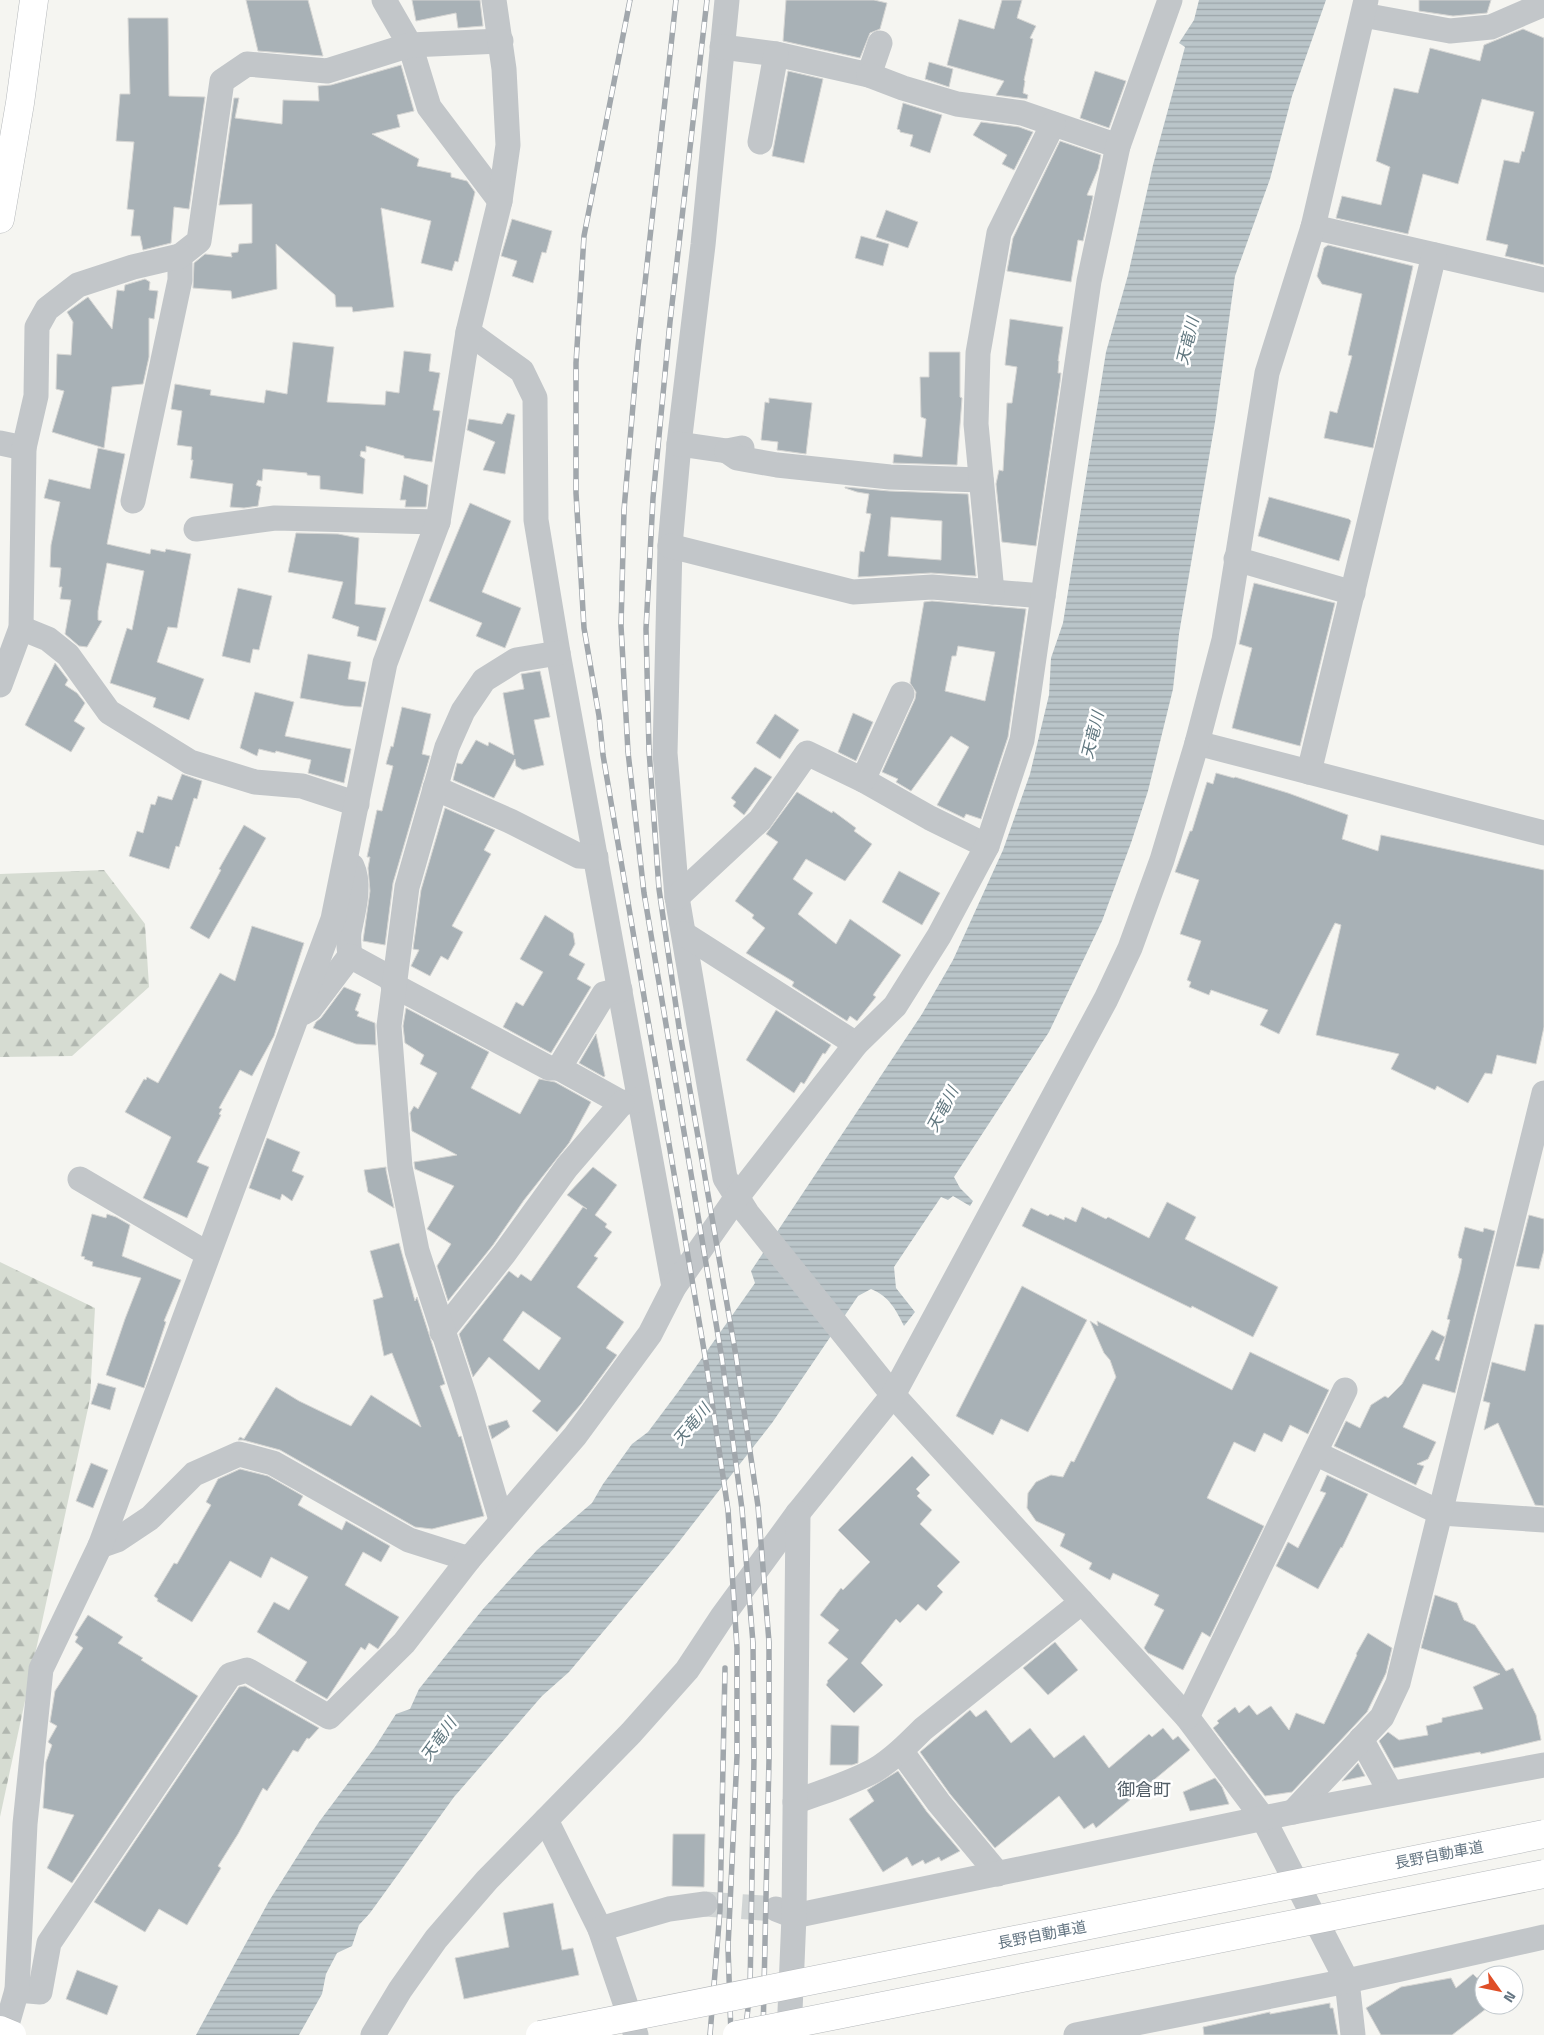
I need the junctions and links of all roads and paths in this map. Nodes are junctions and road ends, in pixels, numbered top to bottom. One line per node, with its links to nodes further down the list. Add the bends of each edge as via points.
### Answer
1 (17, 0): 15 (highway)
2 (34, 0): 20 (highway)
3 (384, 0): 11 (street)
4 (494, 0): 9 (street)
5 (727, 0): 12 (street)
6 (1170, 0): 18 (street)
7 (1544, 4): 8 (street, via 1491,27 1450,30)
8 (1365, 8): 21 (street)
9 (501, 42): 11 (street); 19 (street, via 508,145)
10 (880, 43): 14 (street)
11 (410, 45): 19 (street, via 429,107); 23 (street, via 327,71 247,64 222,81 198,241)
12 (722, 47): 13 (street); 27 (street)
13 (776, 54): 14 (street); 17 (street)
14 (869, 75): 16 (street, via 957,104 1022,113)
15 (0, 117)
16 (1053, 124): 18 (street); 29 (street, via 1000,233 978,353 976,424)
17 (760, 142)
18 (1118, 146): 37 (street, via 1089,281)
19 (500, 201): 25 (street)
20 (0, 219)
21 (1313, 226): 22 (street); 34 (street, via 1267,374)
22 (1434, 255): 24 (street); 36 (street)
23 (180, 256): 28 (street, via 78,284 47,309 37,327 36,396); 30 (street, via 180,280)
24 (1544, 280)
25 (468, 332): 31 (street); 39 (street, via 522,371 535,398 536,520)
26 (0, 443): 28 (street)
27 (679, 444): 29 (street, via 736,449 737,458 786,466 890,477); 33 (street)
28 (24, 448): 38 (street)
29 (981, 480): 35 (street)
30 (133, 501)
31 (438, 522): 32 (street, via 275,518); 46 (street, via 385,663)
32 (196, 529)
33 (670, 546): 35 (street, via 853,592 932,587); 51 (street, via 665,753)
34 (1236, 559): 36 (street); 42 (street, via 1224,640)
35 (992, 592): 37 (street)
36 (1353, 593): 43 (street)
37 (1043, 596): 48 (street, via 1022,740)
38 (21, 628): 40 (street); 46 (street, via 48,639 68,655 109,712 190,762 255,782 302,786)
39 (558, 653): 45 (street, via 516,660 484,680 463,711 447,747); 50 (street)
40 (0, 685)
41 (902, 694): 44 (street)
42 (1197, 743): 43 (street); 68 (street, via 1162,860 1130,948 1106,999)
43 (1309, 772): 47 (street)
44 (863, 780): 48 (street); 51 (street, via 808,753 760,820)
45 (435, 788): 50 (street, via 579,856); 54 (street, via 408,887)
46 (357, 804): 49 (street)
47 (1544, 833)
48 (987, 846): 57 (street, via 939,936 895,1006)
49 (346, 855): 53 (street, via 356,874 349,934); 56 (street, via 333,919)
50 (596, 857): 55 (street)
51 (677, 897): 52 (street)
52 (684, 934): 57 (street); 63 (street, via 726,1178)
53 (350, 956): 54 (street); 56 (street, via 310,1009)
54 (393, 982): 58 (street, via 549,1068); 66 (street, via 388,1026 400,1167 417,1251)
55 (620, 990): 58 (street, via 604,994); 60 (street)
56 (296, 1017): 64 (street)
57 (856, 1044): 63 (street)
58 (559, 1068): 60 (street)
59 (1544, 1093): 61 (street)
60 (631, 1101): 65 (street); 66 (street, via 567,1167)
61 (1539, 1137): 71 (street)
62 (80, 1179): 64 (street)
63 (742, 1205): 65 (street); 68 (street)
64 (208, 1254): 74 (street)
65 (674, 1287): 72 (street, via 650,1334 575,1436)
66 (442, 1332): 72 (street)
67 (1345, 1390): 69 (street)
68 (893, 1395): 70 (street); 76 (street)
69 (1315, 1453): 71 (street); 77 (street)
70 (798, 1513): 82 (street); 85 (street, via 687,1670)
71 (1440, 1513): 73 (street); 78 (street, via 1398,1683 1382,1717)
72 (501, 1520): 75 (street)
73 (1544, 1520)
74 (100, 1546): 75 (street, via 117,1540 150,1518 194,1474 239,1454 273,1463 409,1540); 94 (street, via 41,1670 25,1824)
75 (469, 1559): 94 (street, via 404,1643 329,1717 247,1670 230,1675 49,1943 40,1992)
76 (1082, 1602): 77 (street); 79 (street, via 923,1729)
77 (1187, 1717): 84 (street)
78 (1361, 1739): 81 (street); 83 (street)
79 (901, 1751): 82 (street, via 875,1770); 87 (street)
80 (1544, 1765): 81 (street)
81 (1391, 1793): 83 (street)
82 (795, 1802): 90 (street)
83 (1293, 1812): 84 (street)
84 (1263, 1818): 87 (street); 93 (street)
85 (546, 1820): 91 (street); 98 (street, via 487,1880 436,1939)
86 (1544, 1834): 99 (highway, 長野自動車道, bridge)
87 (998, 1874): 90 (street)
88 (1544, 1874): 101 (highway, bridge)
89 (705, 1904): 91 (street, via 669,1909)
90 (785, 1913): 102 (street)
91 (600, 1929): 100 (street)
92 (1543, 1939): 93 (street)
93 (1347, 1981): 103 (street); 104 (street)
94 (17, 1990): 96 (street)
95 (0, 2030): 97 (highway, bridge)
96 (4, 2035)
97 (12, 2035)
98 (373, 2035)
99 (540, 2035)
100 (636, 2035)
101 (736, 2035)
102 (789, 2035)
103 (1076, 2035)
104 (1353, 2035)

